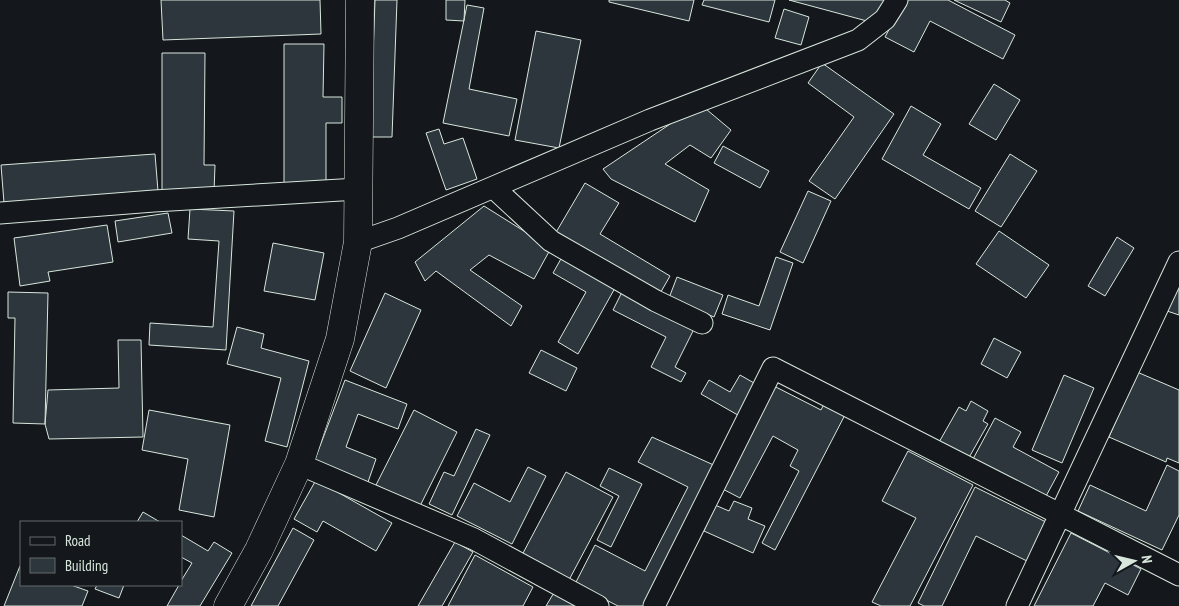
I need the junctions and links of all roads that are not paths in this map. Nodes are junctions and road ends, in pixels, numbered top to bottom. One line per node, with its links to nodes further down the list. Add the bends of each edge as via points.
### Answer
1 (360, 0): 4 (street)
2 (897, 0): 3 (street, via 885,18 858,40 650,120)
3 (494, 188): 6 (street); 8 (street, via 551,241 656,301)
4 (358, 189): 5 (street); 6 (street)
5 (0, 213)
6 (358, 242): 9 (street, via 340,339)
7 (1179, 262): 10 (street)
8 (702, 322)
9 (298, 464): 12 (street, via 259,550); 13 (street, via 474,540)
10 (1059, 515): 11 (street); 14 (street, via 773,368); 15 (street)
11 (1179, 575)
12 (228, 606)
13 (598, 606)
14 (654, 606)
15 (1017, 606)

